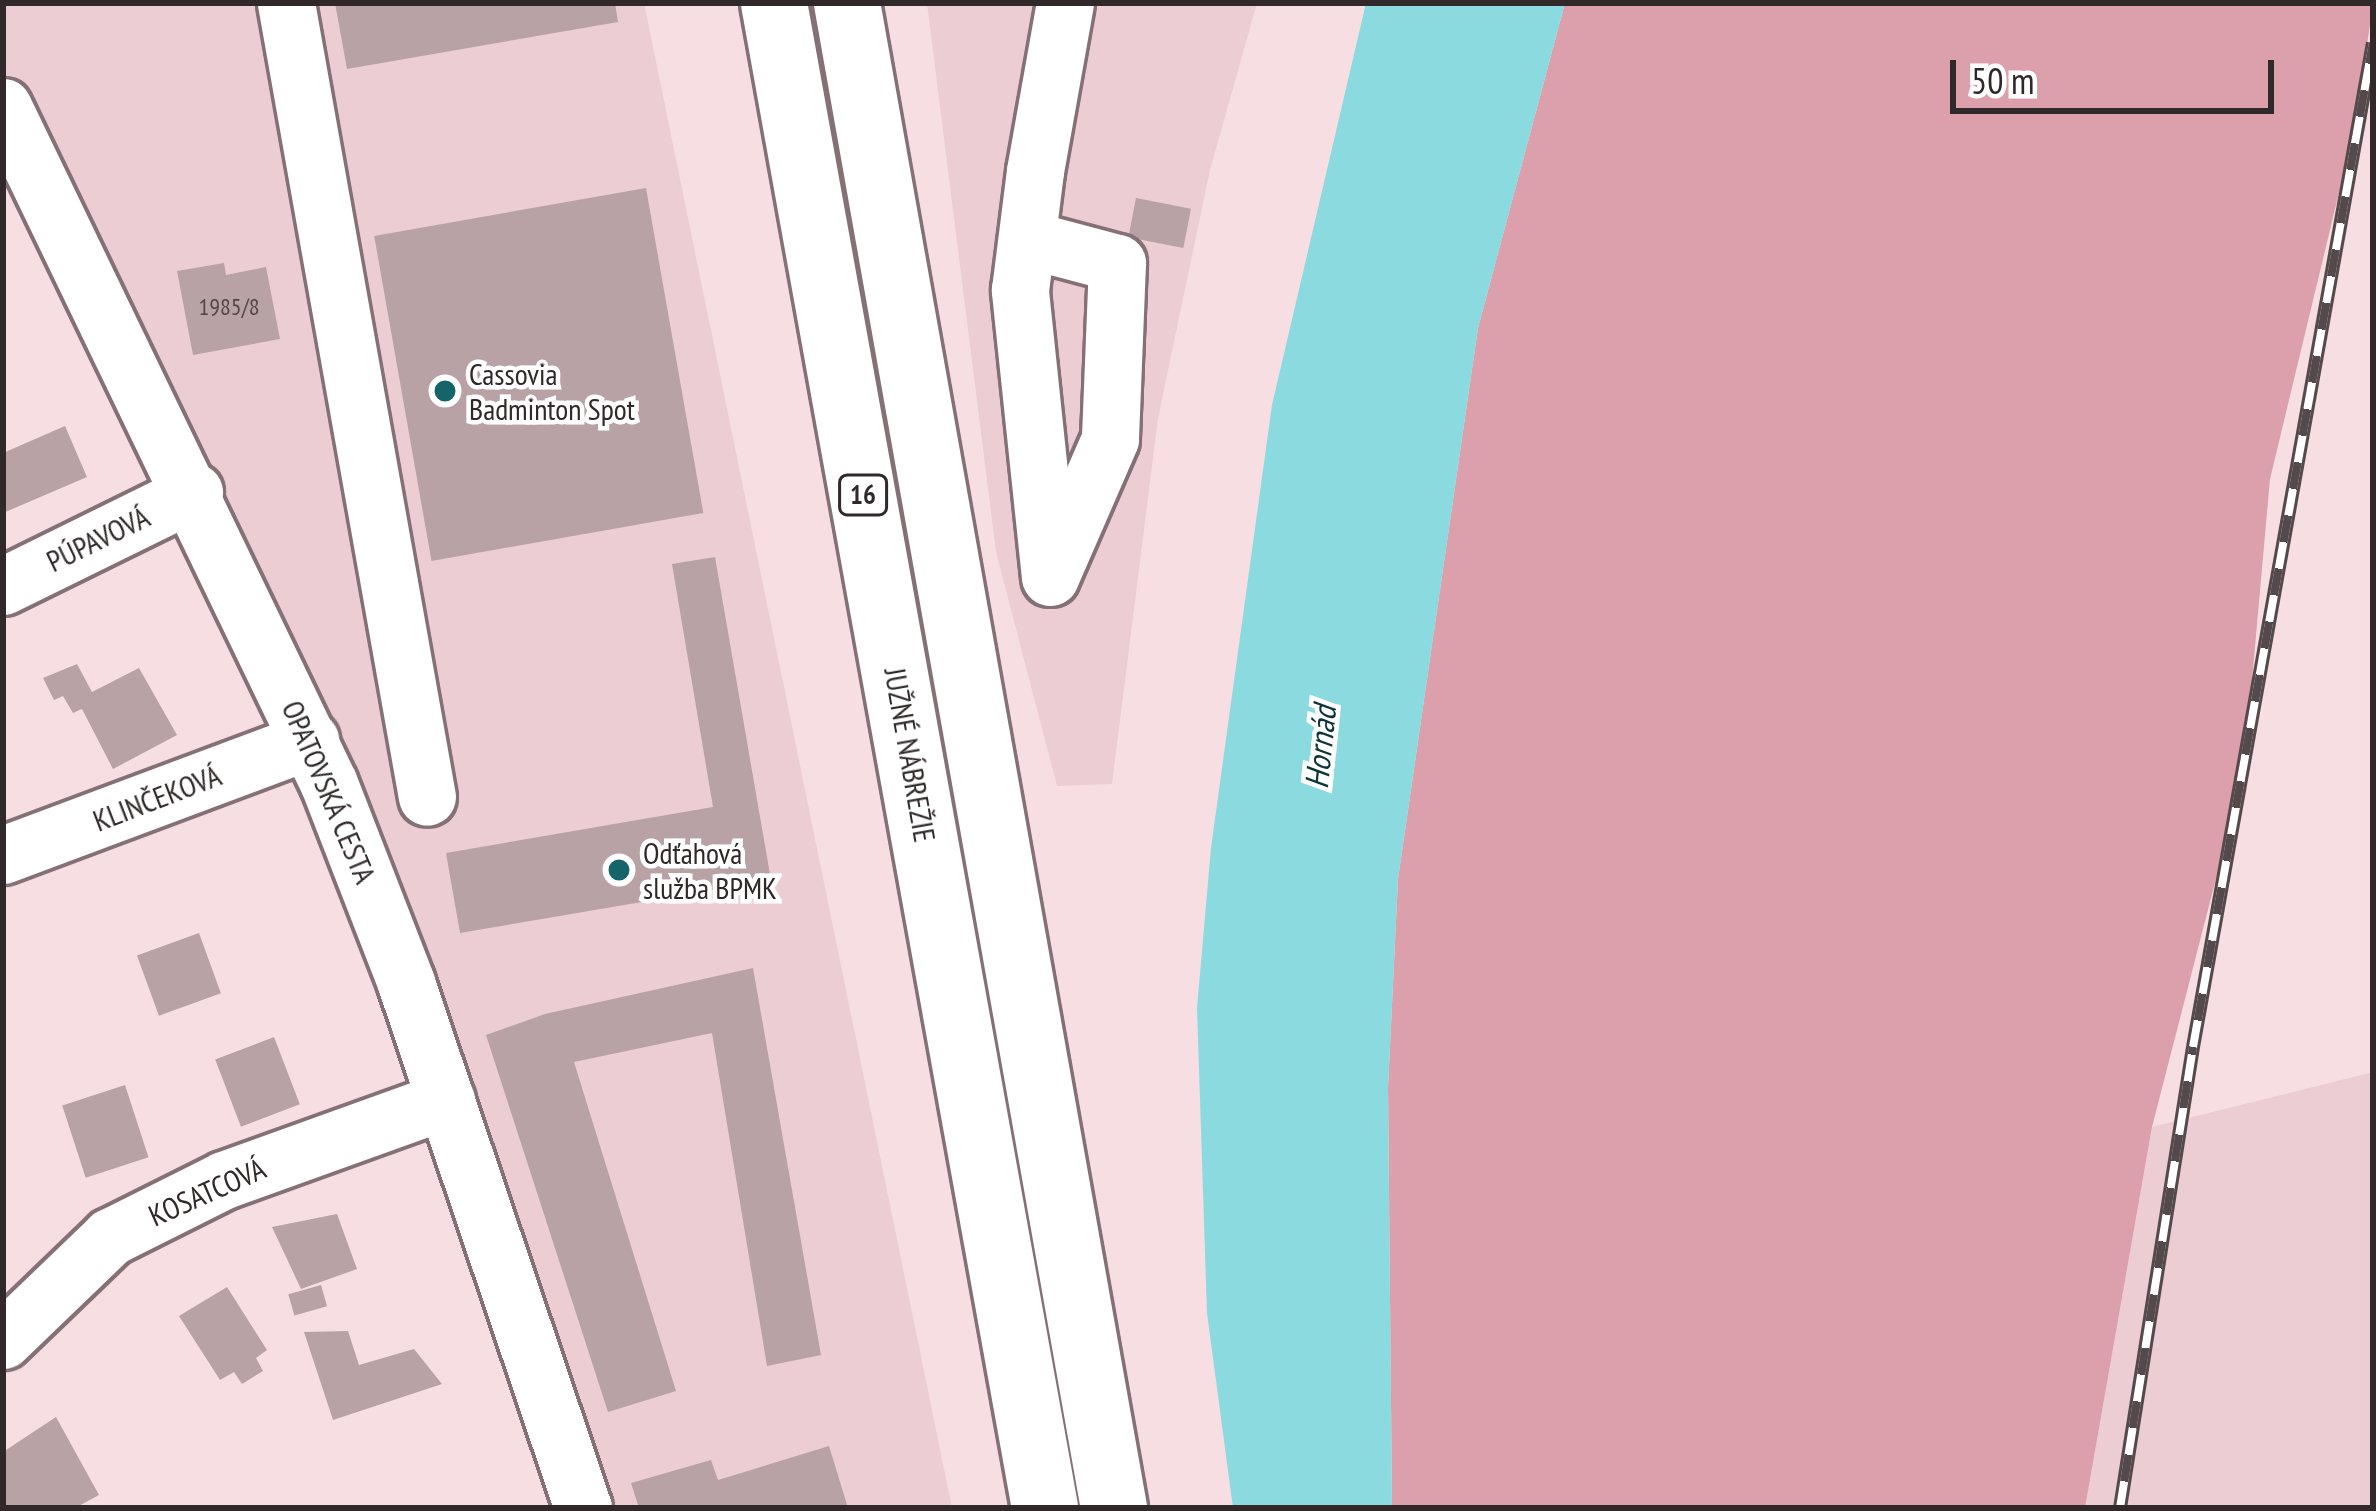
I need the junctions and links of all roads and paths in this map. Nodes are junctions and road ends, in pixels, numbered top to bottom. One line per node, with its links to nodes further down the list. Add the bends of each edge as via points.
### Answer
1 (286, 3): 10 (street)
2 (774, 3): 15 (highway, JUŽNÉ NÁBREŽIE / 16)
3 (847, 3): 16 (highway, 16)
4 (1065, 3): 6 (street)
5 (3, 107): 7 (street, OPATOVSKÁ CESTA)
6 (1027, 239): 6 (street, via 1020,290 1050,577 1110,439 1117,263)
7 (194, 493): 8 (street, PÚPAVOVÁ); 9 (street, OPATOVSKÁ CESTA)
8 (3, 586)
9 (310, 740): 11 (street, KLINČEKOVÁ); 12 (street, OPATOVSKÁ CESTA)
10 (427, 797)
11 (3, 855)
12 (446, 1100): 13 (street, KOSATCOVÁ, via 224,1180 110,1237); 14 (street, OPATOVSKÁ CESTA)
13 (3, 1340)
14 (583, 1508)
15 (1046, 1508)
16 (1114, 1508)

